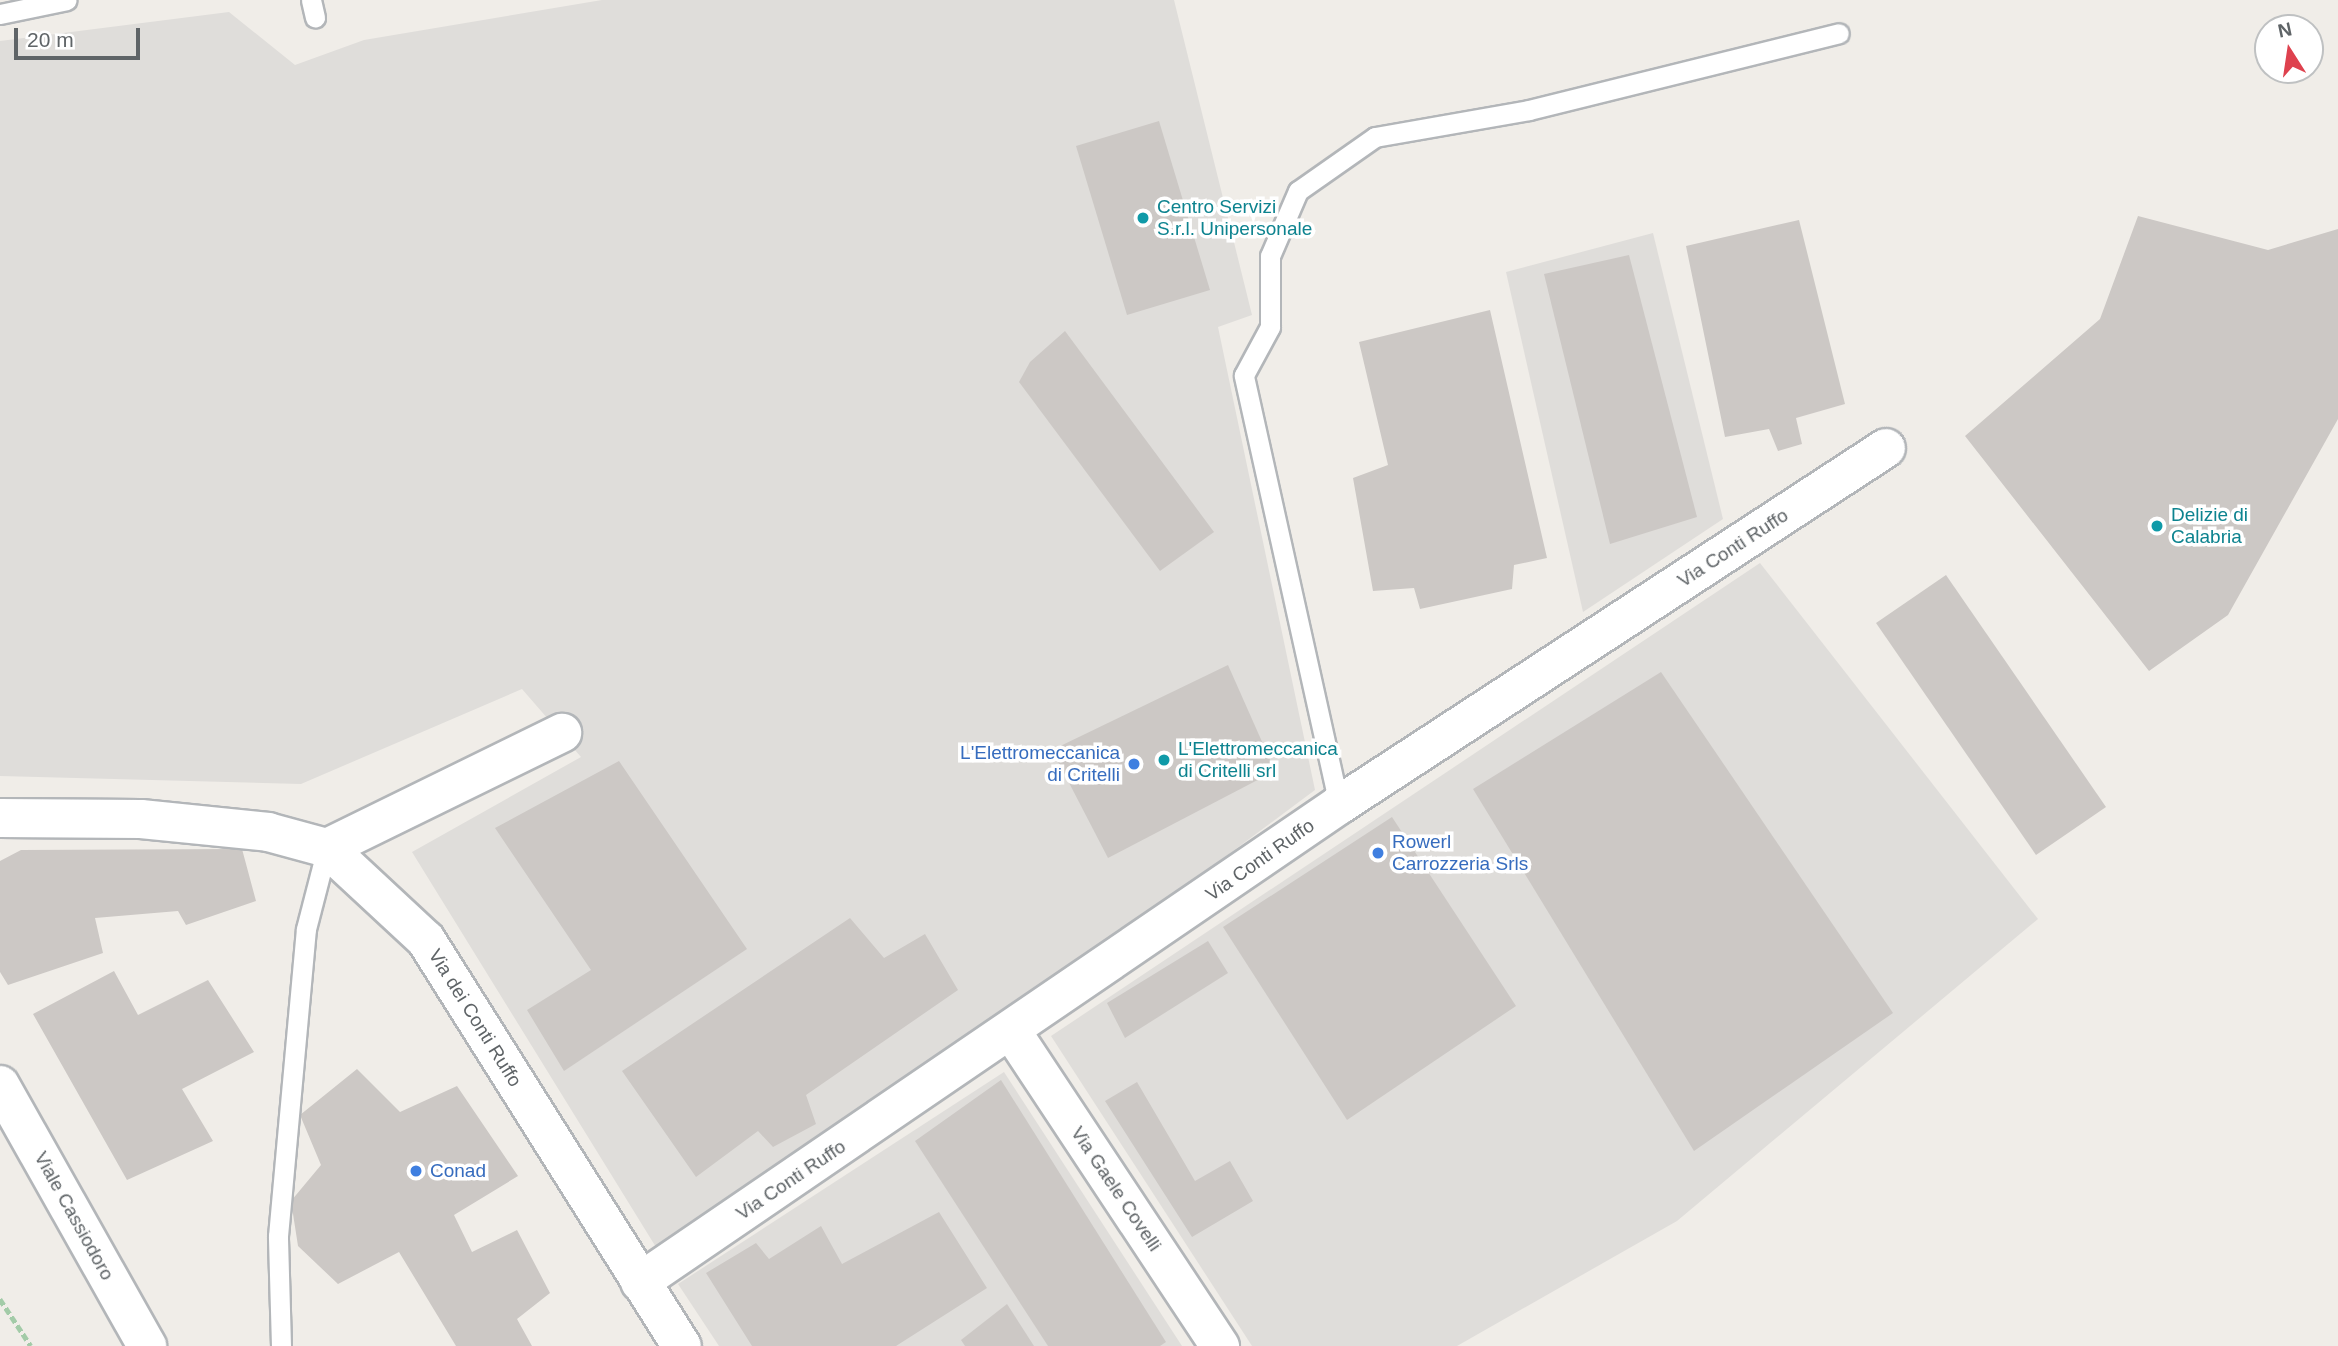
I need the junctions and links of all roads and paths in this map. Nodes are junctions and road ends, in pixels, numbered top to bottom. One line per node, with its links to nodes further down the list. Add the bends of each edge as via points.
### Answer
1 (67, 0): 2 (lane)
2 (0, 14)
3 (1839, 33): 6 (lane, via 1529,110 1375,137 1298,191 1270,256 1270,327 1244,375)
4 (1886, 448): 6 (street, Via Conti Ruffo)
5 (562, 733): 8 (street)
6 (1339, 805): 9 (street, Via Conti Ruffo)
7 (0, 818): 8 (street, Via dei Conti Ruffo, via 141,819 268,832)
8 (327, 848): 11 (street, Via dei Conti Ruffo, via 426,940); 15 (lane, via 306,929 278,1236)
9 (1012, 1032): 11 (street, Via Conti Ruffo); 17 (street, Via Gaele Covelli)
10 (0, 1085): 14 (street, Viale Cassiodoro)
11 (640, 1282): 16 (street, Via dei Conti Ruffo)
12 (0, 1299): 13 (path)
13 (32, 1346)
14 (147, 1346)
15 (281, 1346)
16 (682, 1346)
17 (1220, 1346)

